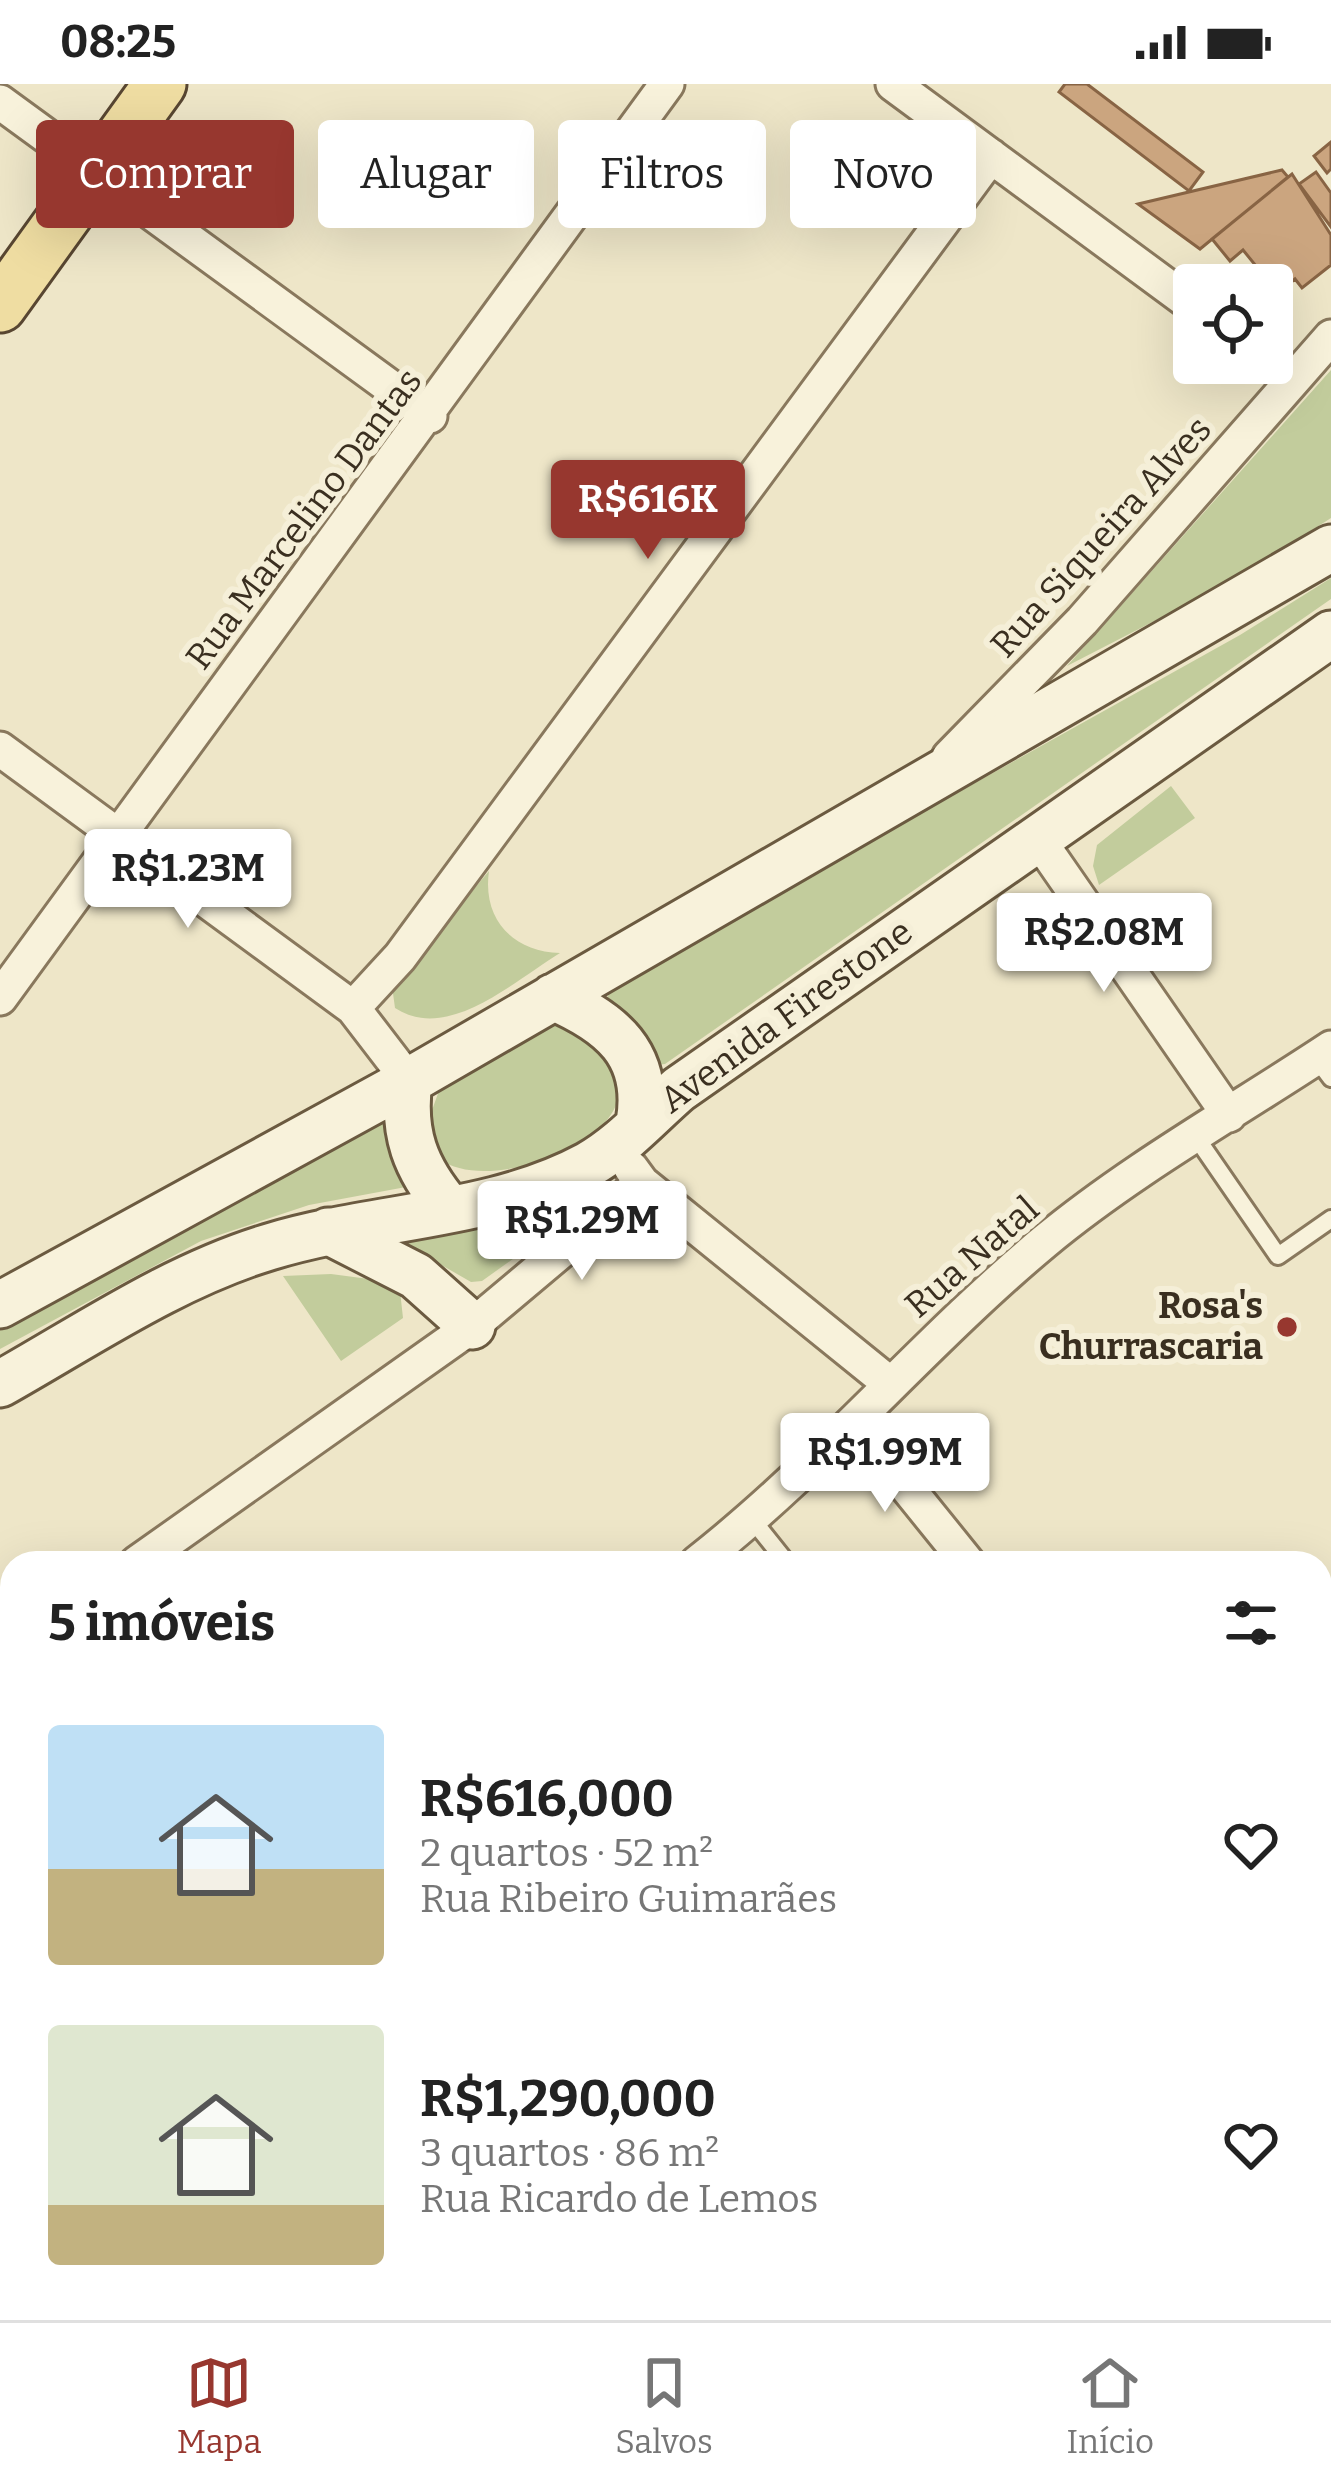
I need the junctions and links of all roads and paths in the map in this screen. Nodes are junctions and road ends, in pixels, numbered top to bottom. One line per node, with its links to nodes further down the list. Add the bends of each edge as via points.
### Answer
1 (160, 84): 5 (main road)
2 (667, 84): 15 (street, Rua Marcelino Dantas)
3 (893, 84): 7 (street)
4 (0, 102): 6 (street)
5 (134, 120)
6 (36, 128)
7 (991, 156): 10 (street); 24 (street, via 400,957)
8 (56, 228): 11 (main road)
9 (173, 228): 15 (street)
10 (1173, 290)
11 (0, 306)
12 (1331, 337): 13 (street, Rua Siqueira Alves)
13 (1293, 365)
14 (1274, 384): 19 (street, Rua Siqueira Alves, via 1082,621)
15 (430, 416): 20 (street, Rua Marcelino Dantas)
16 (1331, 548): 19 (main road)
17 (1331, 634): 21 (main road, Avenida Firestone)
18 (0, 749): 20 (street)
19 (922, 784): 22 (main road)
20 (118, 836): 23 (street, Rua Marcelino Dantas); 24 (street)
21 (1036, 836): 27 (street); 29 (main road, Avenida Firestone)
22 (553, 997): 26 (main road); 29 (main road, via 594,1015 629,1050 640,1072)
23 (0, 998)
24 (353, 1009): 26 (street)
25 (1326, 1062): 27 (street, Rua Natal)
26 (409, 1081): 30 (main road, via 404,1118 412,1153); 33 (main road)
27 (1229, 1115): 28 (street, Rua Natal)
28 (1196, 1137): 31 (lane, via 1278,1256); 35 (street, Rua Natal, via 1044,1242)
29 (632, 1151): 30 (main road, Avenida Firestone, via 540,1186); 34 (street); 35 (street)
30 (449, 1208): 32 (main road, Avenida Firestone)
31 (1331, 1219)
32 (328, 1231): 34 (main road, via 416,1276); 36 (main road, Avenida Firestone, via 180,1282)
33 (0, 1305)
34 (472, 1326): 39 (street)
35 (889, 1383): 37 (street, Rua Natal)
36 (0, 1384)
37 (855, 1423): 38 (street, Rua Natal); 42 (street)
38 (751, 1518): 40 (street, Rua Natal); 41 (lane)
39 (154, 1551)
40 (712, 1551)
41 (777, 1551)
42 (958, 1551)

